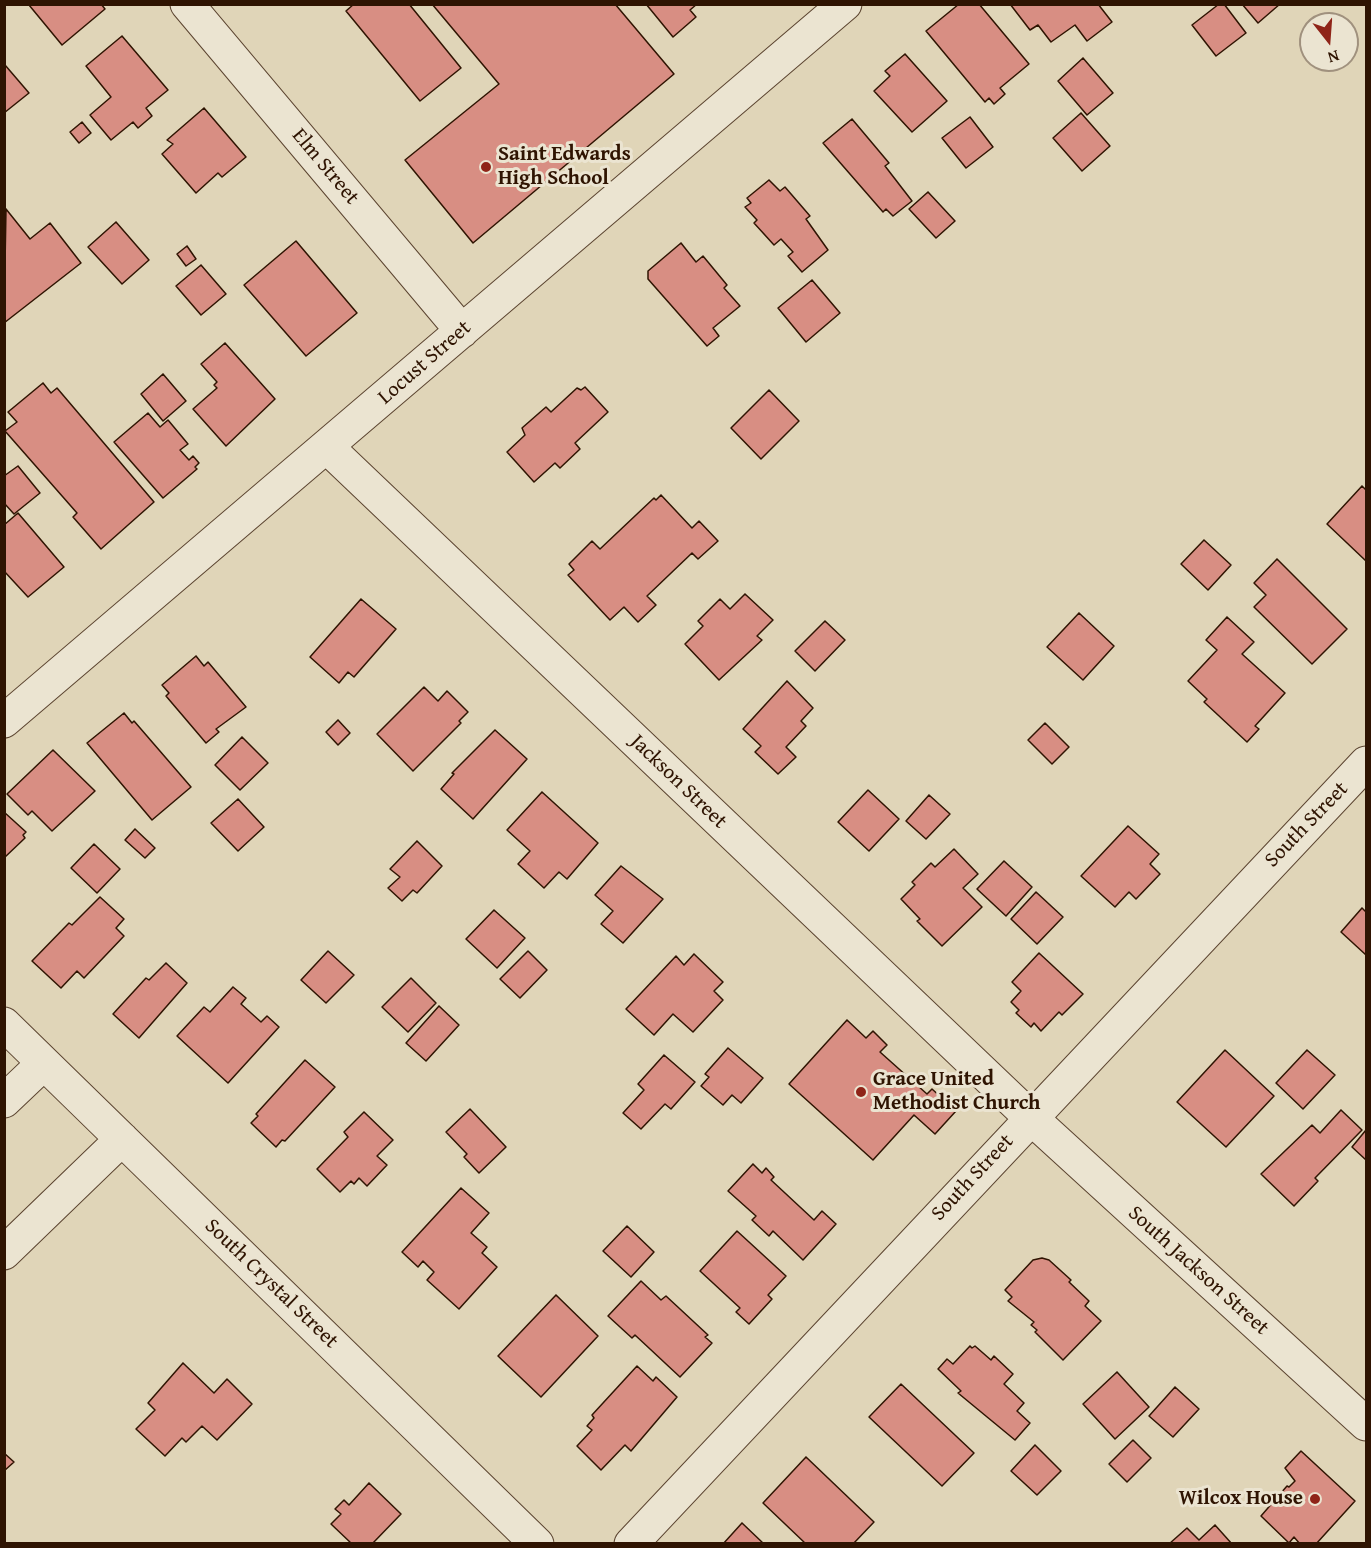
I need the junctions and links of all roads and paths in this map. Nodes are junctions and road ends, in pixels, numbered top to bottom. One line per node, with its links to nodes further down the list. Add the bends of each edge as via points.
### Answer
1 (186, 4): 3 (street, Elm Street)
2 (845, 4): 3 (street, Locust Street)
3 (462, 331): 4 (street, Locust Street)
4 (327, 447): 5 (street, Locust Street); 10 (street, Jackson Street)
5 (4, 721)
6 (1366, 763): 10 (street, South Street)
7 (4, 1024): 8 (street, South Crystal Street)
8 (44, 1063): 9 (street); 11 (street, South Crystal Street)
9 (4, 1101)
10 (1030, 1118): 13 (street, South Jackson Street); 15 (street, South Street)
11 (122, 1139): 12 (street); 14 (street, South Crystal Street)
12 (4, 1253)
13 (1366, 1424)
14 (537, 1544)
15 (631, 1544)

